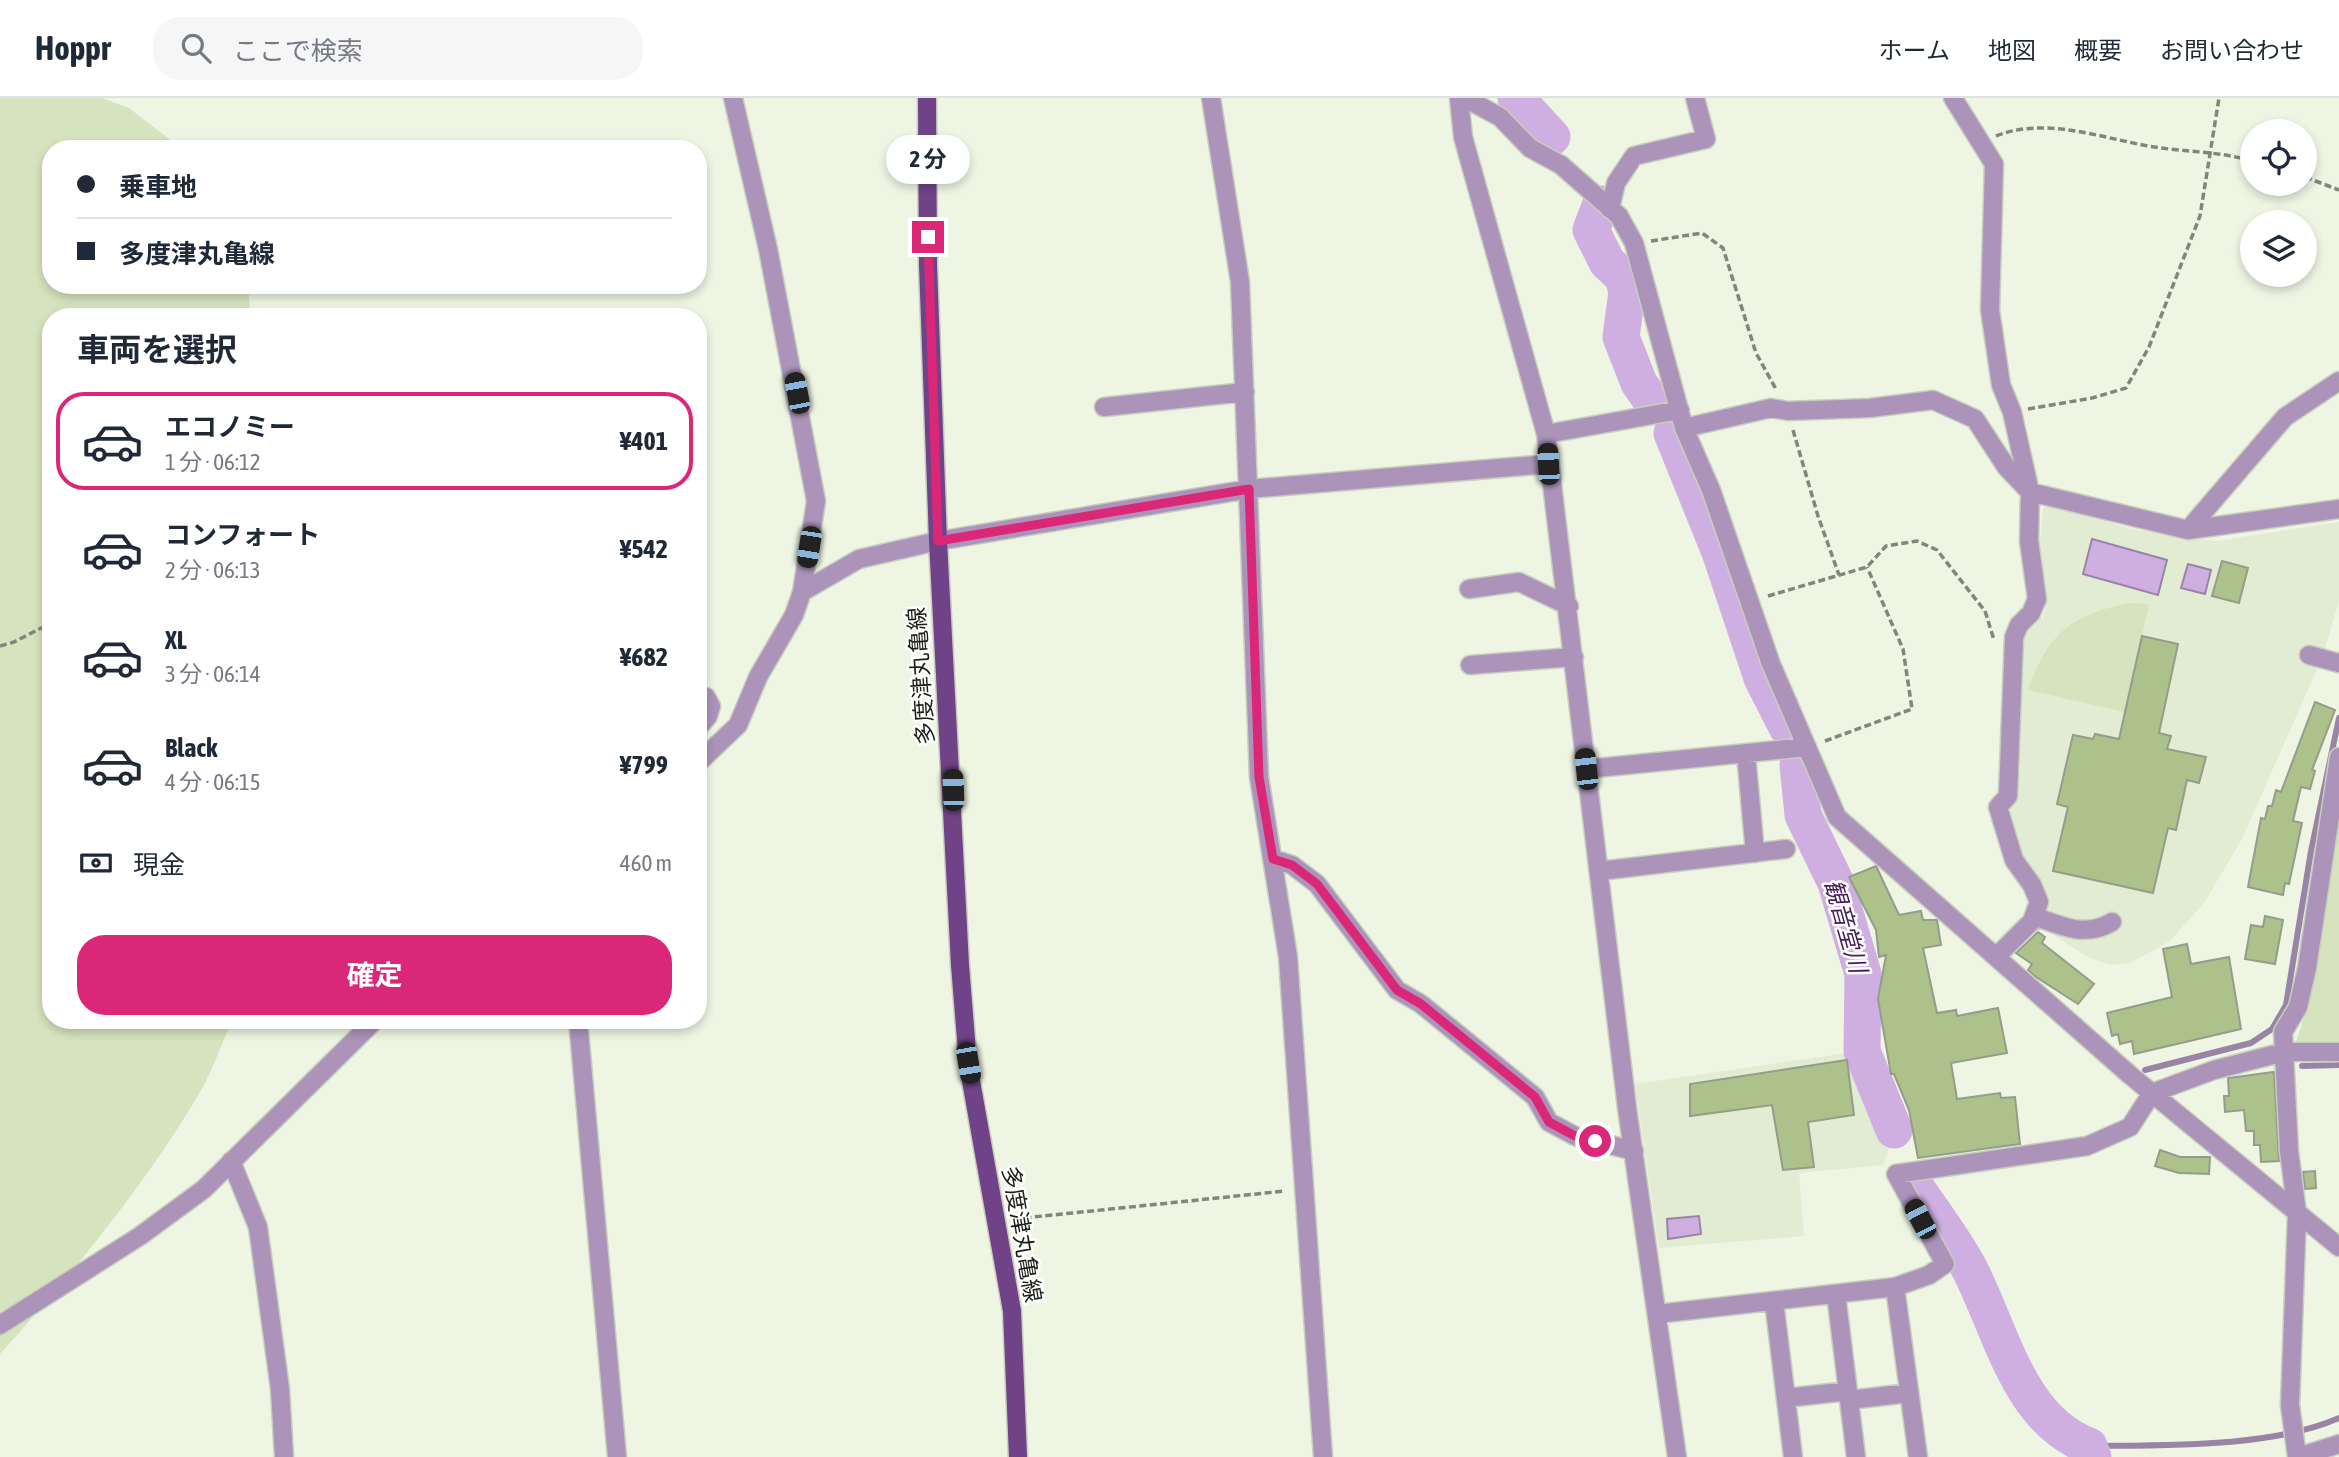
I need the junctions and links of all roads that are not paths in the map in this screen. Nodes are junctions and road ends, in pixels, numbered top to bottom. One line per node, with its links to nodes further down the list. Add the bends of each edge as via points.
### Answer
1 (733, 98): 22 (street, via 768,249 816,501)
2 (927, 98): 20 (main road, 多度津丸亀線)
3 (1210, 98): 10 (street, via 1240,282)
4 (1459, 98): 14 (street, via 1466,148)
5 (1465, 98): 8 (street, via 1500,117 1530,148 1561,165)
6 (1695, 98): 8 (street, via 1706,139 1634,156 1616,183)
7 (1953, 98): 17 (street, via 1994,164 1990,310 2001,385 2012,412)
8 (1610, 209): 12 (street, via 1634,243)
9 (2339, 381): 19 (street, via 2285,417)
10 (1245, 392): 11 (street); 16 (street)
11 (1104, 407)
12 (1680, 410): 13 (street); 14 (street)
13 (1684, 428): 17 (street, via 1771,408 1870,408 1933,400 1976,419 2007,468); 30 (street, via 1711,490 1771,664)
14 (1546, 434): 15 (street)
15 (1548, 464): 16 (street); 23 (street)
16 (1249, 489): 20 (street); 37 (street, via 1259,777)
17 (2030, 492): 19 (street); 39 (street, via 2029,541 2037,598 2014,637 2008,796 1998,807 2014,860 2039,902)
18 (2339, 509): 19 (street)
19 (2188, 530)
20 (938, 541): 22 (street, via 859,559); 63 (main road, 多度津丸亀線, via 967,1051 1012,1311)
21 (1469, 589): 23 (street, via 1519,582)
22 (802, 592): 31 (street, via 738,725)
23 (1569, 606): 25 (street)
24 (2309, 655): 26 (street)
25 (1574, 657): 27 (street); 34 (street)
26 (2339, 663)
27 (1470, 664)
28 (707, 699): 29 (street, via 711,706)
29 (707, 717)
30 (1807, 747): 32 (street); 41 (street, via 1837,817)
31 (707, 754)
32 (1746, 754): 34 (street); 36 (street)
33 (2339, 757): 44 (street, via 2307,968 2298,1007 2283,1032)
34 (1586, 769): 38 (street)
35 (1786, 849): 36 (street)
36 (1755, 853): 38 (street)
37 (1273, 859): 47 (street, via 1292,865 1317,884 1397,990 1421,1004 1535,1097 1549,1122 1575,1136); 64 (street, via 1289,957)
38 (1599, 871): 47 (street)
39 (2034, 916): 40 (street, via 2079,931 2098,930); 41 (street)
40 (2112, 922)
41 (1996, 957): 46 (street)
42 (366, 1029): 48 (street)
43 (579, 1029): 62 (street)
44 (2284, 1052): 45 (street); 46 (street, via 2214,1070); 49 (street)
45 (2339, 1052)
46 (2152, 1093): 49 (street); 51 (street, via 2130,1127 2087,1146 1896,1174 1945,1264)
47 (1634, 1150): 54 (street)
48 (231, 1161): 55 (street, via 204,1189 140,1236); 61 (street, via 258,1227 280,1389)
49 (2297, 1213): 50 (street); 59 (street, via 2291,1301)
50 (2339, 1247)
51 (1895, 1287): 52 (street); 56 (street)
52 (1836, 1294): 53 (street); 57 (street)
53 (1774, 1301): 54 (street); 58 (street)
54 (1657, 1314): 65 (street)
55 (0, 1325)
56 (1909, 1393): 57 (street); 68 (street)
57 (1848, 1396): 58 (street); 67 (street)
58 (1786, 1398): 66 (street)
59 (2295, 1444): 60 (street)
60 (2339, 1444)
61 (284, 1457)
62 (617, 1457)
63 (1018, 1457)
64 (1323, 1457)
65 (1677, 1457)
66 (1793, 1457)
67 (1856, 1457)
68 (1918, 1457)

